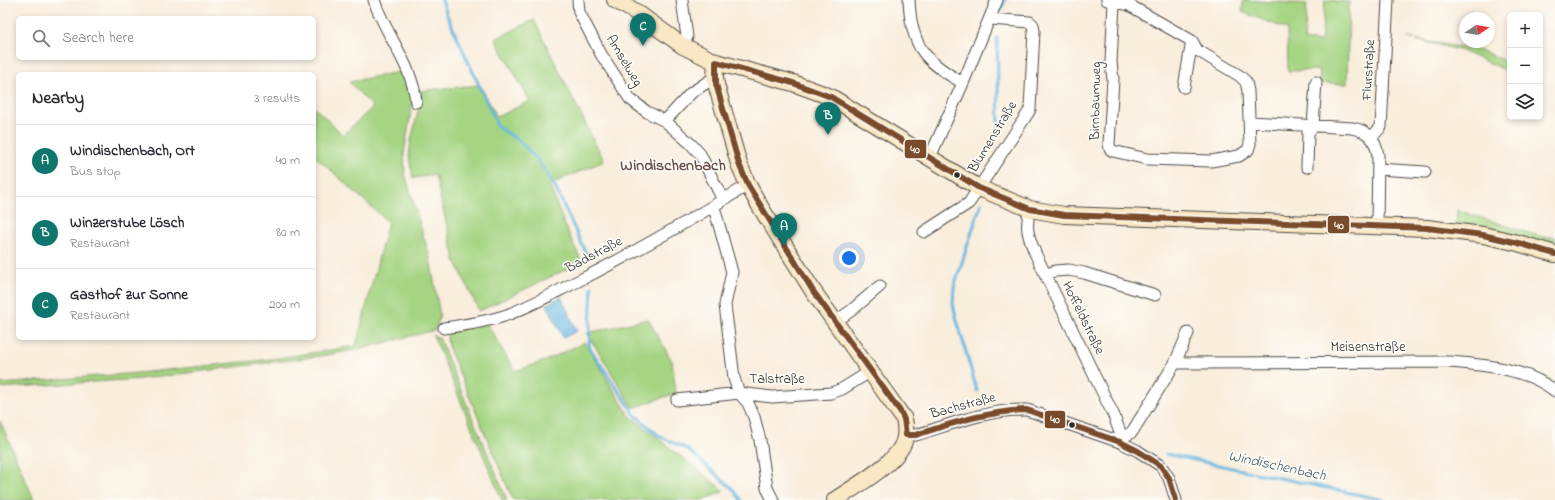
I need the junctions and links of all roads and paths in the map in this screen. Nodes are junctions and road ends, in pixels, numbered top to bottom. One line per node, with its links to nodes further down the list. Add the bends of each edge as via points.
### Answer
1 (374, 0): 16 (street, via 379,16 408,71)
2 (578, 0): 17 (street, Amselweg, via 579,12 597,47 630,99)
3 (615, 0): 11 (main road)
4 (682, 0): 11 (street, via 687,37)
5 (909, 0): 14 (street, via 913,32 920,49 931,62)
6 (997, 0): 9 (street)
7 (1388, 0): 20 (street, Flurstraße, via 1381,126)
8 (1110, 1): 10 (street, via 1129,5); 18 (street, Birnbaumweg, via 1113,80 1110,149 1147,159 1211,161 1239,156 1248,150 1250,144)
9 (990, 19): 14 (street); 26 (street, Blumenstraße, via 1030,22 1033,25 1030,109)
10 (1192, 41): 15 (street); 18 (street, via 1197,50 1246,82)
11 (683, 46): 12 (main road)
12 (716, 70): 17 (street); 21 (main road, via 793,83 831,97); 25 (main road, via 739,164)
13 (1316, 82): 19 (street)
14 (963, 83): 21 (street)
15 (1184, 87)
16 (416, 102)
17 (665, 121): 27 (street, Amselweg, via 700,154)
18 (1250, 122): 19 (street)
19 (1313, 126): 20 (street, via 1352,128 1368,134); 22 (street, via 1308,133)
20 (1371, 138): 23 (street, via 1376,144)
21 (930, 157): 26 (main road)
22 (1307, 167)
23 (1378, 169): 24 (street); 29 (street)
24 (1425, 172)
25 (748, 185): 27 (street, Badstraße); 35 (main road, via 813,292)
26 (979, 188): 28 (main road); 30 (street, via 969,203)
27 (719, 203): 36 (street, Badstraße, via 604,268 528,306 477,323); 41 (street, Amselweg, via 732,272 725,306)
28 (1030, 209): 29 (main road, via 1064,215); 32 (street, Hoffeldstraße, via 1027,232)
29 (1377, 226): 31 (main road, via 1427,228 1483,235)
30 (924, 232)
31 (1555, 254)
32 (1045, 275): 34 (street, via 1069,270); 44 (street, Hoffeldstraße, via 1114,416)
33 (880, 286): 35 (street)
34 (1155, 295)
35 (835, 322): 39 (main road)
36 (444, 328)
37 (1188, 332): 38 (street)
38 (1175, 363): 40 (street, Meisenstraße, via 1450,362 1510,370); 44 (street, via 1132,432)
39 (871, 370): 41 (street, Talstraße, via 842,389 831,393 772,397); 43 (main road, via 904,419)
40 (1555, 391)
41 (738, 393): 42 (street, Talstraße); 45 (street, via 748,403 754,417 767,488)
42 (677, 400)
43 (906, 435): 44 (street, Bachstraße, via 916,435 981,414 1027,410); 46 (main road, via 894,458)
44 (1121, 440): 47 (street, Bachstraße, via 1161,466 1169,478)
45 (773, 500)
46 (835, 500)
47 (1176, 500)

